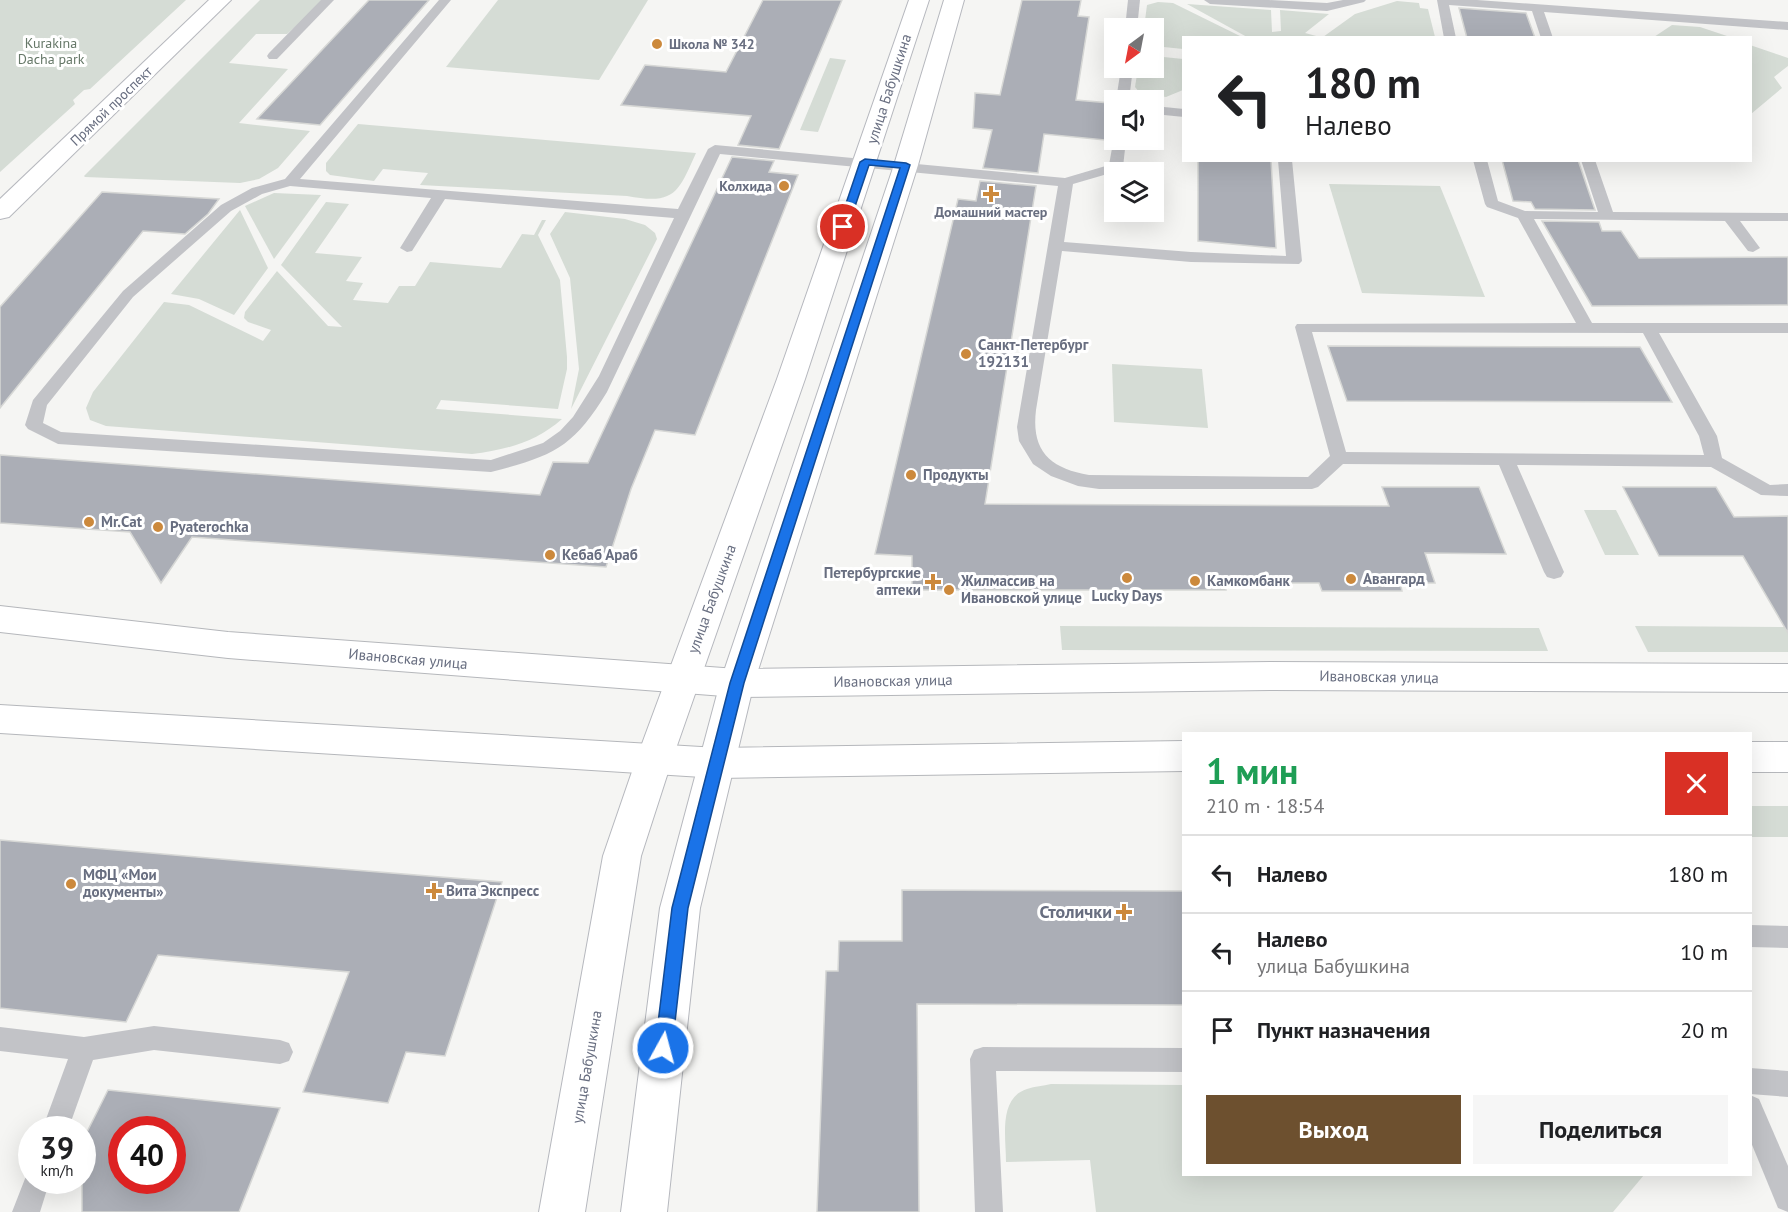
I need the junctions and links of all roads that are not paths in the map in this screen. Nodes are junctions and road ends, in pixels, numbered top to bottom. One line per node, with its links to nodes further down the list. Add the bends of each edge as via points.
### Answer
1 (221, 0): 31 (main road, Прямой проспект)
2 (328, 0): 19 (lane)
3 (445, 0): 28 (lane)
4 (919, 0): 23 (main road, улица Бабушкина)
5 (954, 0): 27 (main road)
6 (1134, 0): 14 (lane)
7 (1210, 0): 12 (lane)
8 (1360, 0): 12 (lane, via 1327,7)
9 (1426, 0): 11 (lane)
10 (1663, 0): 15 (lane)
11 (1442, 1): 13 (lane); 17 (lane)
12 (1274, 2)
13 (1537, 9): 15 (lane); 18 (lane)
14 (1132, 18)
15 (1671, 18): 16 (lane)
16 (1788, 26)
17 (1450, 36)
18 (1545, 36)
19 (273, 56)
20 (1164, 111): 21 (lane)
21 (1182, 113)
22 (1118, 150): 29 (lane, via 1116,167)
23 (865, 162): 27 (lane); 32 (lane, via 715,149); 50 (main road, улица Бабушкина)
24 (1285, 162): 37 (lane, via 1294,261)
25 (1481, 162): 33 (lane, via 1492,204)
26 (1589, 162): 34 (lane)
27 (906, 165): 29 (lane); 51 (main road)
28 (290, 182): 30 (lane); 32 (lane, via 257,191 226,208 128,294 39,404 34,425 58,438 451,465 491,466 531,455 564,437 594,403)
29 (1066, 182): 37 (lane)
30 (441, 194): 32 (lane); 38 (lane)
31 (0, 212)
32 (682, 214)
33 (1524, 215): 34 (lane); 40 (lane)
34 (1607, 216): 35 (lane)
35 (1729, 216): 36 (lane); 39 (lane)
36 (1788, 217)
37 (1056, 246): 43 (lane, via 1027,429 1027,440 1034,453 1055,472 1075,481 1099,483 1312,483)
38 (407, 248)
39 (1753, 248)
40 (1587, 328): 41 (lane); 43 (lane, via 1303,327)
41 (1648, 328): 42 (lane); 45 (lane, via 1708,436)
42 (1788, 328)
43 (1339, 458): 44 (lane)
44 (1506, 461): 45 (lane); 47 (lane)
45 (1714, 461): 46 (lane, via 1767,490)
46 (1788, 490)
47 (1554, 572)
48 (0, 619): 50 (main road, Ивановская улица, via 228,645)
49 (1788, 678): 51 (main road, Ивановская улица, via 1270,676)
50 (682, 681): 51 (main road, Ивановская улица); 56 (main road, улица Бабушкина)
51 (737, 683): 57 (main road)
52 (0, 719): 56 (main road)
53 (1182, 756): 57 (main road)
54 (1752, 757): 55 (main road)
55 (1788, 757)
56 (654, 760): 57 (main road); 71 (main road, улица Бабушкина, via 622,856)
57 (718, 763): 72 (main road, via 680,908)
58 (1752, 936): 59 (lane)
59 (1788, 938)
60 (0, 1040): 61 (lane)
61 (84, 1049): 62 (lane, via 154,1038); 67 (lane)
62 (280, 1052)
63 (1182, 1060): 73 (lane, via 983,1059)
64 (1752, 1082): 65 (lane)
65 (1788, 1083)
66 (1752, 1113): 69 (lane)
67 (60, 1116)
68 (32, 1194): 70 (lane)
69 (1788, 1198)
70 (26, 1212)
71 (562, 1212)
72 (644, 1212)
73 (989, 1212)

